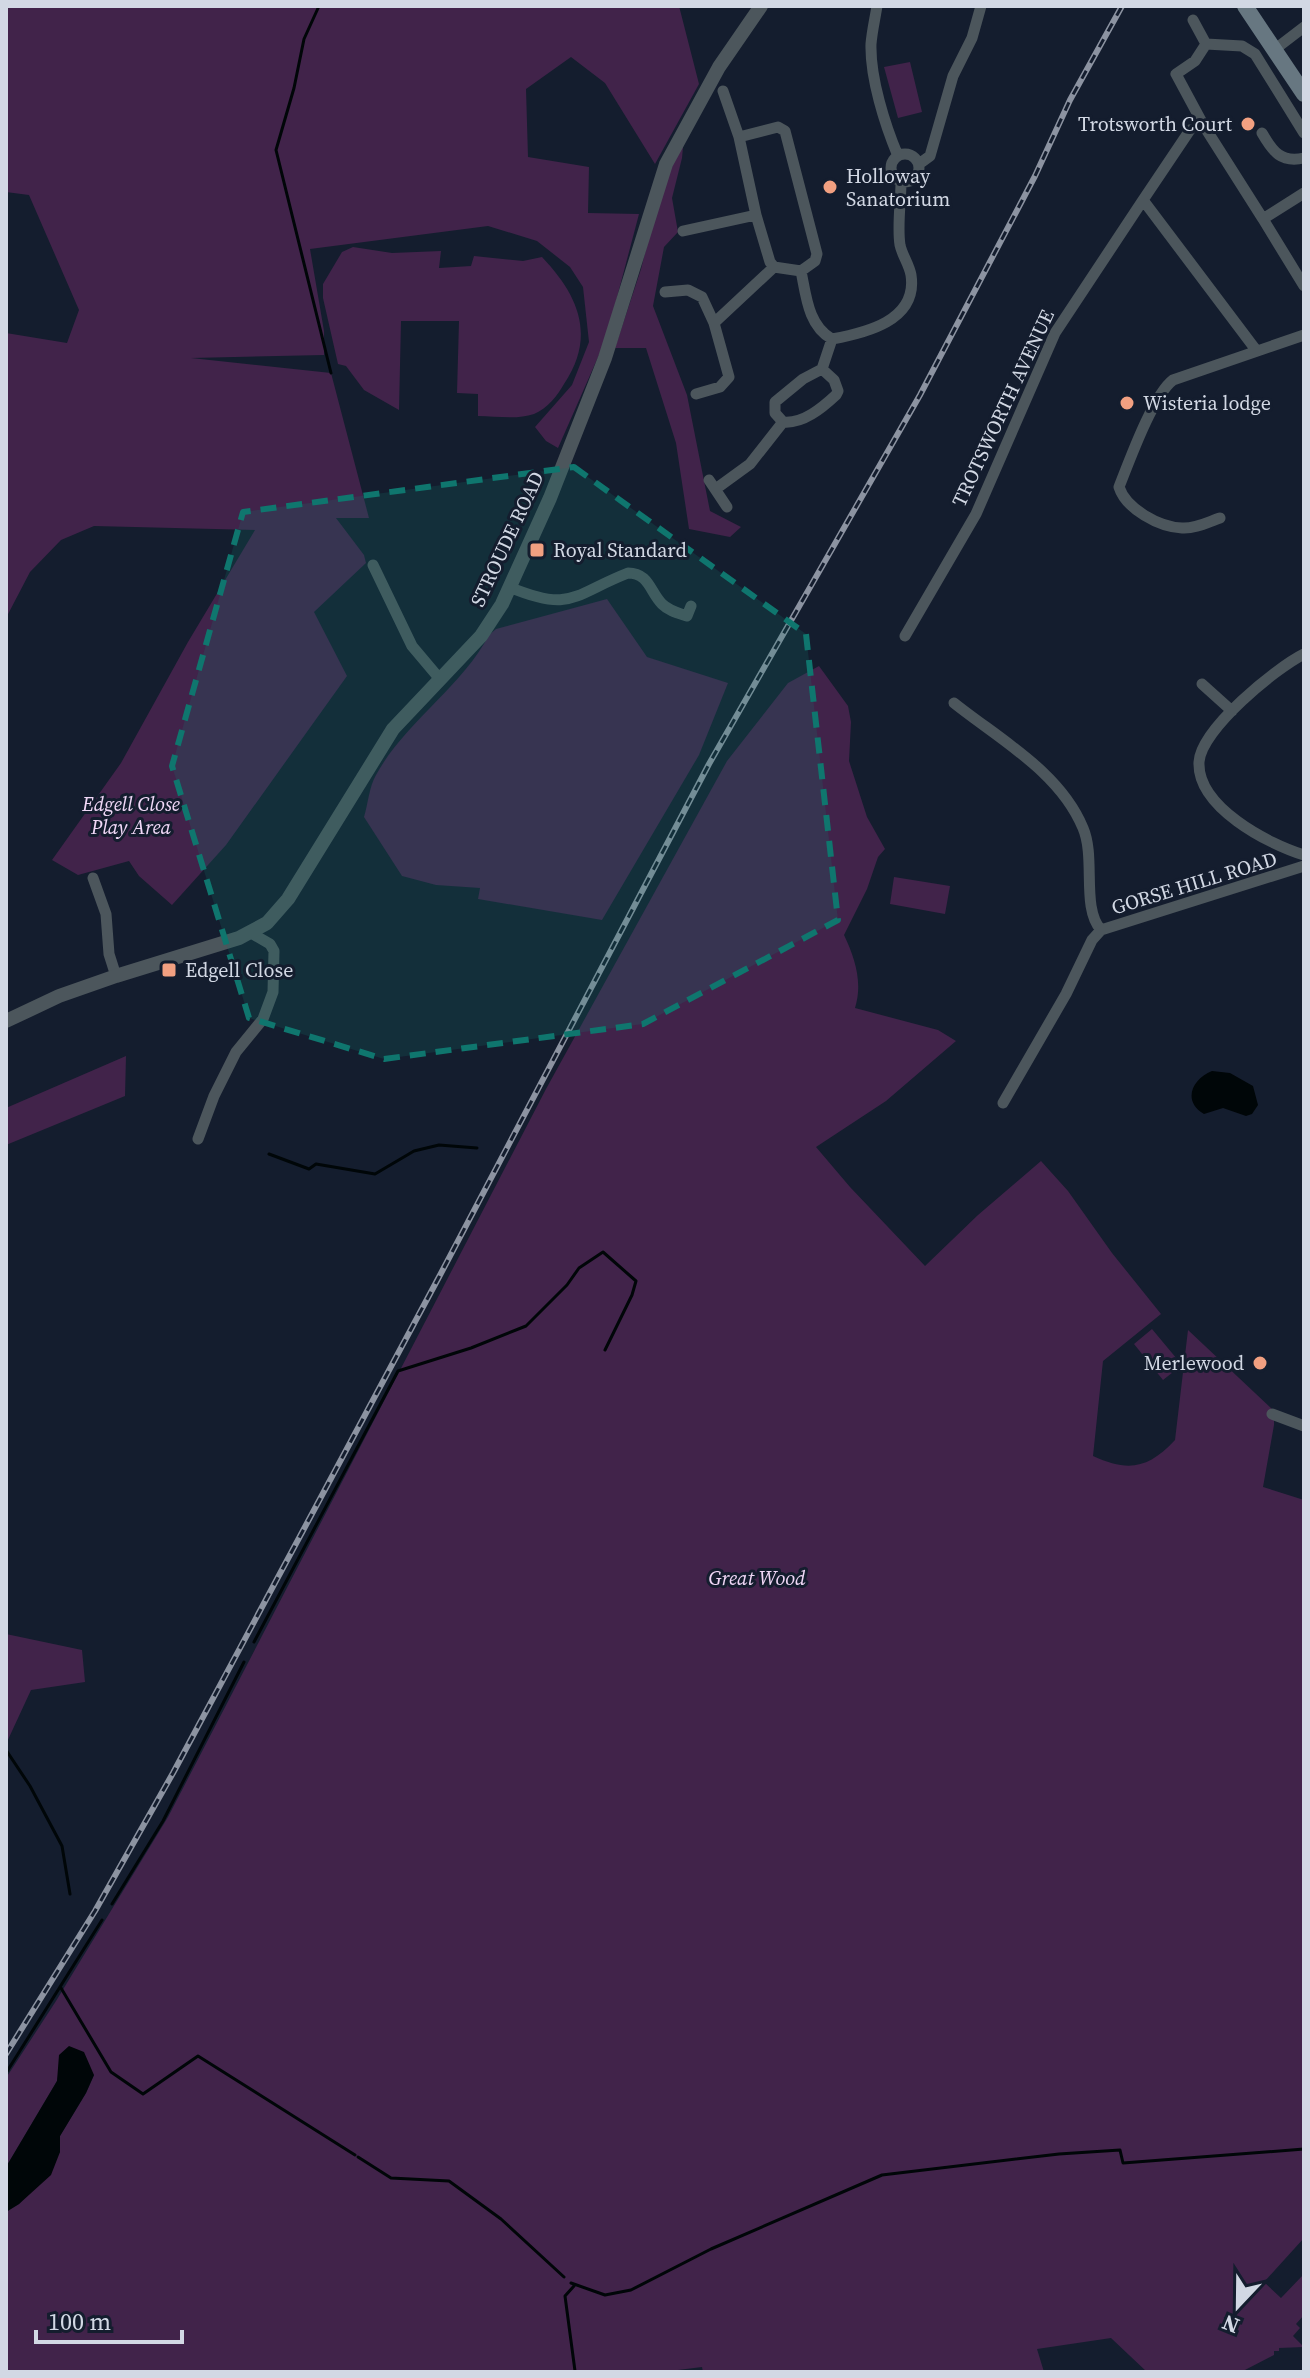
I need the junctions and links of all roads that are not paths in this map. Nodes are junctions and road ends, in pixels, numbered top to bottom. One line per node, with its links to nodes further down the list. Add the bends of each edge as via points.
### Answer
1 (761, 6): 38 (street, STROUDE ROAD, via 711,80 666,164 614,334)
2 (877, 6): 15 (street, via 872,57)
3 (981, 6): 17 (street, via 930,156)
4 (1245, 6): 8 (main road)
5 (1193, 20): 7 (street)
6 (1304, 27): 8 (street)
7 (1206, 44): 13 (street, via 1252,50); 22 (street, via 1195,61 1176,74)
8 (1274, 50): 10 (main road)
9 (723, 91): 14 (street)
10 (1304, 94)
11 (1190, 130): 20 (street, TROTSWORTH AVENUE)
12 (1262, 133): 16 (street, via 1280,158)
13 (1304, 133)
14 (739, 137): 21 (street); 25 (street, via 778,127 785,131 817,254)
15 (898, 156): 17 (street, via 910,155); 18 (street, via 892,172)
16 (1304, 158)
17 (919, 164): 18 (street, via 917,176)
18 (901, 182): 30 (street, via 900,245 911,277 907,299 876,329)
19 (1304, 193): 22 (street)
20 (1143, 200): 31 (street); 40 (street, TROTSWORTH AVENUE, via 1055,333 976,514)
21 (756, 215): 23 (street); 24 (street)
22 (1263, 219): 26 (street)
23 (683, 231)
24 (774, 267): 25 (street); 28 (street)
25 (801, 271): 30 (street, via 814,323)
26 (1304, 286)
27 (665, 292): 28 (street, via 688,290 702,297)
28 (714, 323): 33 (street, via 729,377 720,387)
29 (1304, 335): 31 (street)
30 (832, 339): 32 (street)
31 (1256, 350): 36 (street, via 1166,385 1119,487 1129,505 1174,527 1185,529)
32 (822, 369): 34 (street, via 775,402 775,413); 34 (street, via 834,380 836,395 806,417)
33 (696, 394)
34 (783, 422): 35 (street, via 750,464 713,484)
35 (727, 507)
36 (1220, 518)
37 (373, 565): 42 (street, via 412,646)
38 (509, 587): 39 (street, via 562,601 635,573 665,607 687,616); 42 (street, STROUDE ROAD, via 481,636)
39 (691, 606)
40 (905, 636)
41 (1304, 654): 45 (street)
42 (439, 678): 49 (street, STROUDE ROAD, via 393,729 298,884)
43 (1202, 684): 45 (street)
44 (954, 703): 50 (street, via 1020,752 1073,811 1088,842 1093,918)
45 (1232, 711): 46 (street, via 1202,751 1202,782 1246,828)
46 (1304, 855)
47 (1304, 866): 50 (street, GORSE HILL ROAD)
48 (93, 878): 53 (street, via 106,914)
49 (267, 923): 51 (street, STROUDE ROAD); 52 (street)
50 (1101, 930): 55 (street, GORSE HILL ROAD)
51 (251, 933): 52 (street); 53 (street, STROUDE ROAD)
52 (270, 944): 56 (street, via 275,955 273,992 256,1031 236,1052)
53 (116, 976): 54 (street, STROUDE ROAD)
54 (6, 1021)
55 (1003, 1103)
56 (198, 1139)
57 (1272, 1414): 58 (street)
58 (1304, 1426)

